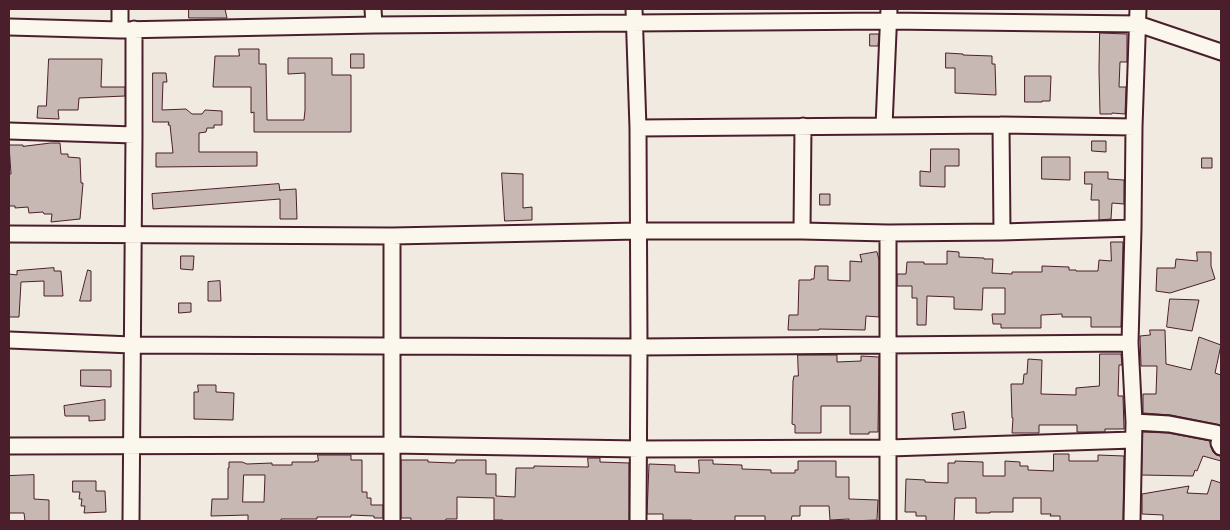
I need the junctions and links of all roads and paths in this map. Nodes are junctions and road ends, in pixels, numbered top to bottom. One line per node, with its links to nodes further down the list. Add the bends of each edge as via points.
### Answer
1 (120, 9): 8 (street)
2 (373, 9): 6 (street)
3 (888, 15): 4 (street); 5 (street); 12 (street)
4 (634, 16): 6 (street); 14 (street)
5 (1138, 16): 9 (street); 13 (street)
6 (374, 26): 8 (street)
7 (9, 27): 8 (street)
8 (127, 29): 16 (street)
9 (1221, 52)
10 (1001, 125): 12 (street); 13 (street); 20 (street)
11 (803, 126): 12 (street); 14 (street); 19 (street)
12 (884, 126)
13 (1134, 127): 17 (street)
14 (638, 128): 18 (street)
15 (9, 131): 16 (street)
16 (134, 135): 23 (street)
17 (1133, 228): 20 (street); 26 (street)
18 (638, 231): 19 (street); 24 (street); 30 (street)
19 (802, 231): 21 (street)
20 (1002, 232): 21 (street)
21 (888, 233): 29 (street)
22 (9, 234): 23 (street)
23 (133, 234): 24 (street); 27 (street)
24 (392, 236): 28 (street)
25 (9, 340): 27 (street)
26 (1130, 343): 29 (street); 31 (street)
27 (132, 345): 28 (street); 36 (street)
28 (391, 345): 30 (street); 34 (street)
29 (889, 345): 30 (street); 37 (street)
30 (639, 347): 38 (street)
31 (1134, 422): 32 (street); 33 (street, via 1169,424 1216,433 1221,438)
32 (1133, 440): 37 (street); 43 (street)
33 (1220, 443)
34 (391, 445): 36 (street); 38 (street); 40 (street)
35 (9, 446): 36 (street)
36 (131, 446): 39 (street)
37 (889, 448): 38 (street); 42 (street)
38 (639, 449): 41 (street)
39 (131, 521)
40 (392, 521)
41 (638, 521)
42 (888, 521)
43 (1132, 521)

